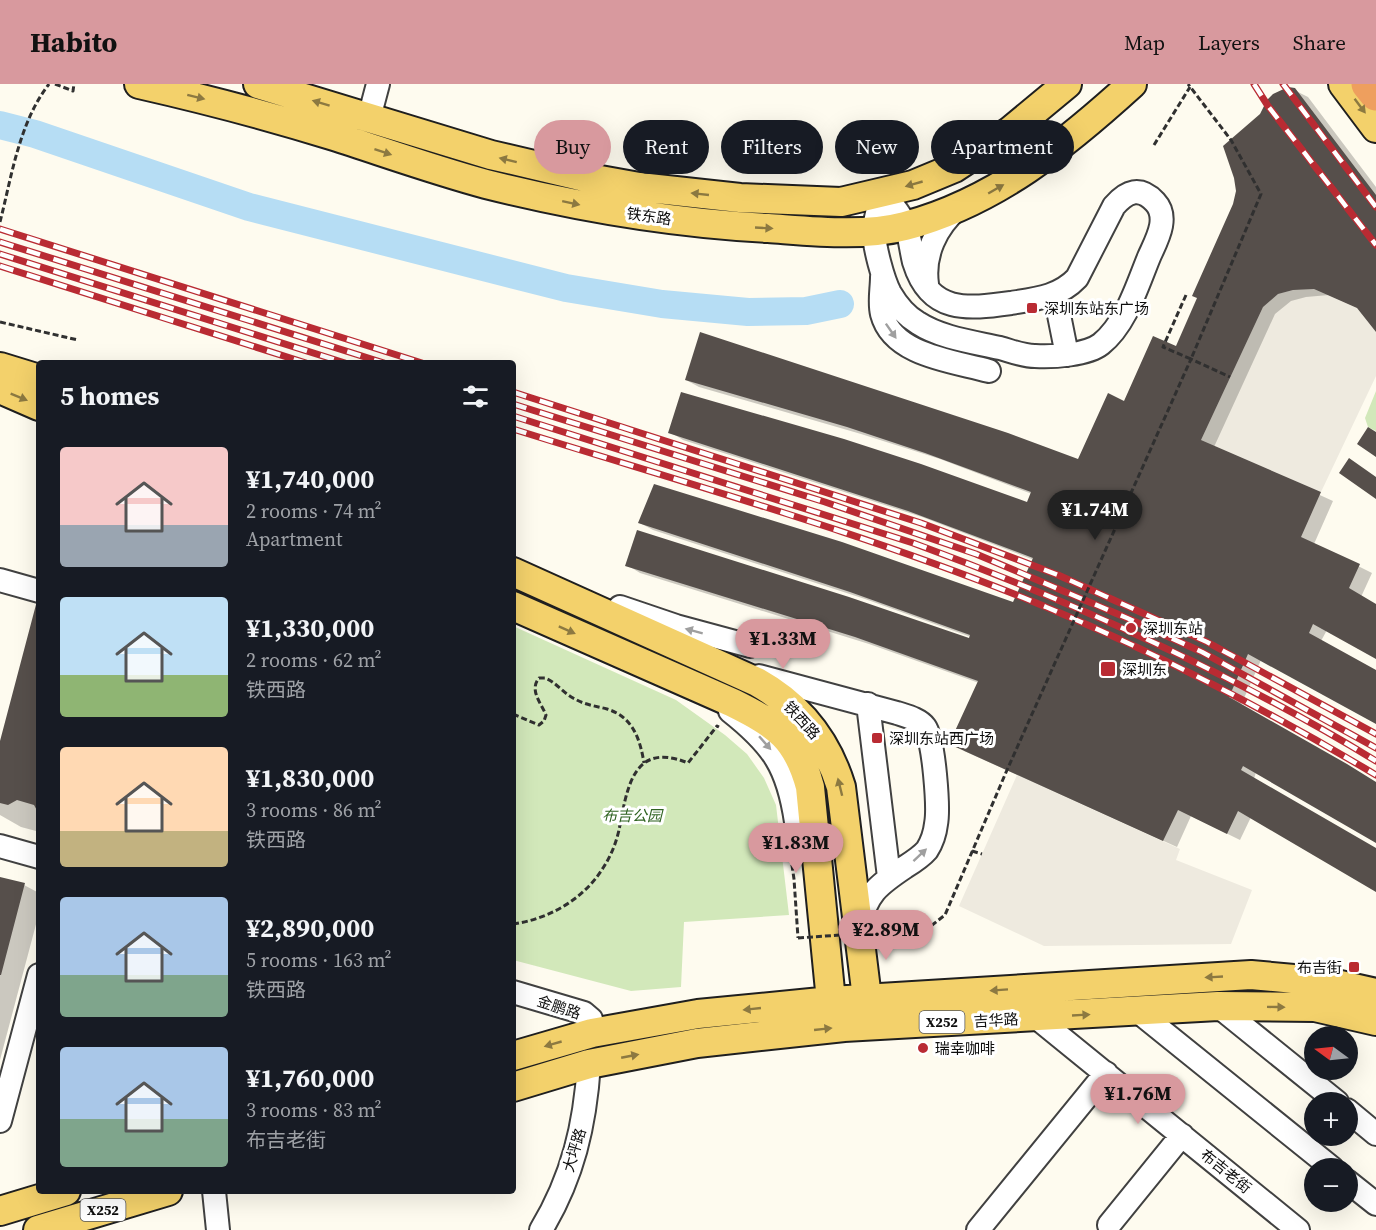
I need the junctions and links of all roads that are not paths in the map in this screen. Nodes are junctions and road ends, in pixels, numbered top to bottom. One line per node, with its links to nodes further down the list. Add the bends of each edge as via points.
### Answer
1 (139, 84): 14 (main road, 铁东路, one-way to 14, via 266,116 483,183 584,206 738,226)
2 (258, 84): 9 (main road, 铁东路, one-way to 2)
3 (378, 84): 9 (street)
4 (1067, 84): 11 (main road, 铁东路, one-way to 11, via 972,158 936,177)
5 (1132, 84): 12 (main road, 铁东路, one-way to 5, via 1003,186 1044,159)
6 (1343, 84): 10 (main road, one-way to 10)
7 (1368, 84): 8 (highway)
8 (1376, 94)
9 (369, 118): 11 (main road, 铁东路, one-way to 9, via 841,202 790,201 639,186 490,156)
10 (1376, 128)
11 (883, 192): 13 (street); 14 (street)
12 (958, 208): 13 (main road, 铁东路); 16 (street, via 946,218 933,241)
13 (905, 226): 14 (main road, 铁东路); 16 (street, via 915,264)
14 (874, 232): 15 (street)
15 (882, 275): 18 (street, via 908,316 930,330 1032,357); 20 (street, one-way to 20, via 881,312 896,339 920,352)
16 (927, 289): 17 (street, via 944,302 975,308)
17 (1055, 295): 18 (street); 18 (street, via 1077,278 1105,221 1123,196 1132,192 1144,194 1156,203 1162,213 1161,229 1115,329 1101,345)
18 (1066, 355)
19 (0, 367): 21 (main road)
20 (989, 371)
21 (36, 378)
22 (0, 389): 23 (main road, one-way to 23)
23 (36, 404)
24 (516, 573): 29 (street, one-way to 24)
25 (516, 573): 30 (main road, 铁西路)
26 (0, 580): 27 (street)
27 (36, 590)
28 (516, 607): 31 (main road, 铁西路, one-way to 31)
29 (750, 646)
30 (714, 662): 32 (street); 33 (main road, 铁西路, via 770,689)
31 (706, 691): 33 (main road, 铁西路); 34 (street, one-way to 34, via 752,729 779,760 790,789)
32 (868, 704): 33 (street, via 833,704 818,710); 37 (street); 37 (street, one-way to 32, via 920,857 934,835 937,808 931,745 922,724)
33 (796, 728): 38 (main road, 铁西路, one-way to 33, via 841,787 825,747); 44 (main road, 铁西路, via 810,787)
34 (791, 825)
35 (0, 846): 36 (street)
36 (36, 856)
37 (889, 877): 38 (street, via 871,894)
38 (859, 928): 43 (main road, 铁西路)
39 (36, 986): 56 (street)
40 (1032, 987): 42 (main road, 吉华路 / X252, one-way to 40, via 1327,982 1251,975); 43 (main road, 吉华路 / X252, one-way to 43); 47 (street)
41 (516, 993): 49 (street, 金鹏路, via 584,1013 591,1019)
42 (1376, 993)
43 (867, 998): 44 (main road, 吉华路 / X252)
44 (831, 1001): 49 (main road, 吉华路 / X252, one-way to 49, via 698,1014)
45 (1218, 1006): 46 (main road, 吉华路 / X252); 48 (main road, 吉华路 / X252, one-way to 48, via 1315,1007); 54 (street)
46 (1136, 1010): 47 (main road, 吉华路 / X252, one-way to 46); 59 (street)
47 (1037, 1018): 51 (main road, 吉华路 / X252, one-way to 47, via 697,1043 844,1027); 52 (street, 布吉老街)
48 (1376, 1021)
49 (592, 1033): 50 (main road, 吉华路 / X252, one-way to 50)
50 (516, 1055)
51 (589, 1064): 53 (main road, 吉华路 / X252); 69 (street, 大坪路, via 578,1141 557,1204)
52 (1106, 1073): 58 (street, 布吉老街); 70 (street)
53 (516, 1086)
54 (1325, 1092)
55 (1358, 1119): 57 (street)
56 (0, 1121)
57 (1376, 1134)
58 (1182, 1136): 66 (street); 71 (street, 布吉老街)
59 (1320, 1158)
60 (1358, 1190): 64 (street)
61 (56, 1194): 65 (main road, X252)
62 (158, 1194): 67 (main road, X252)
63 (214, 1194): 68 (street)
64 (1376, 1204)
65 (0, 1211)
66 (1109, 1225)
67 (38, 1230)
68 (219, 1230)
69 (541, 1230)
70 (978, 1230)
71 (1298, 1230)

